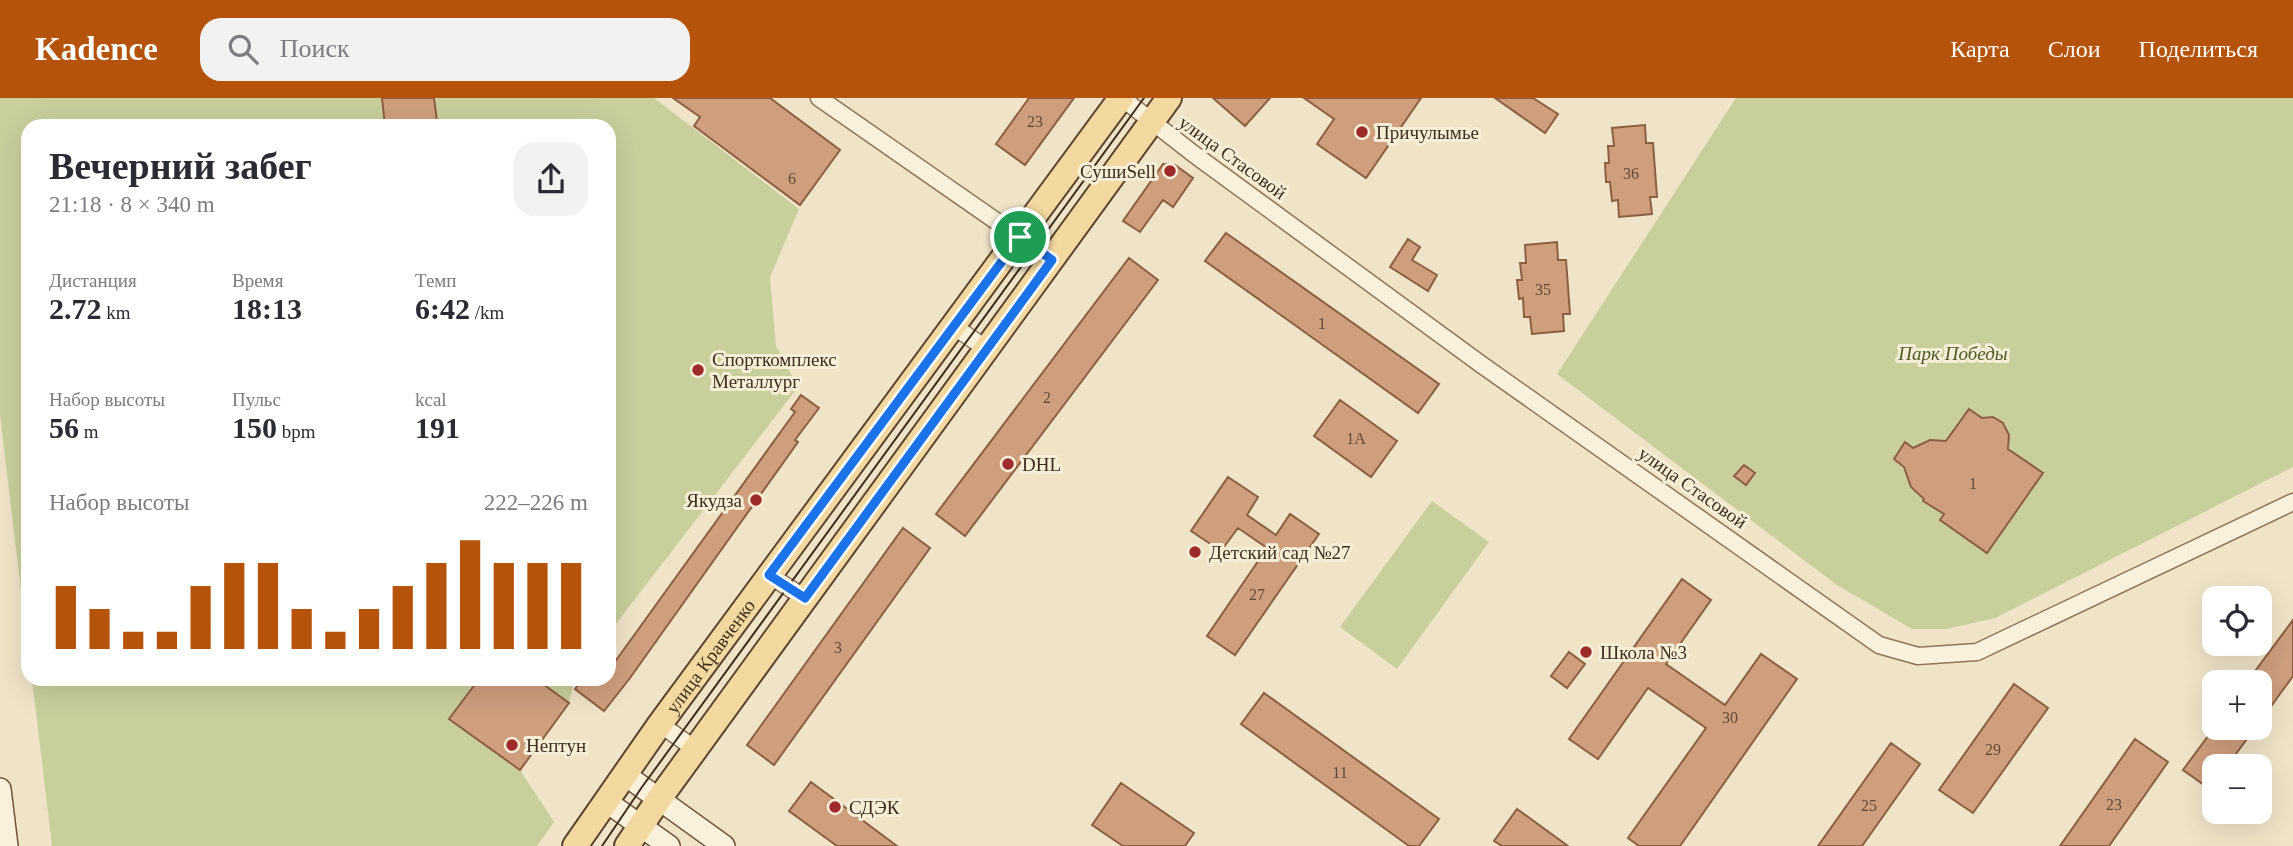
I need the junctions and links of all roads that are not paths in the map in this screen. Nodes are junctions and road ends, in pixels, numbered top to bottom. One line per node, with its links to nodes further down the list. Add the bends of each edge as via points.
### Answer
1 (819, 98): 5 (street)
2 (1121, 98): 4 (street, улица Стасовой); 5 (main road, улица Кравченко)
3 (1169, 98): 4 (main road)
4 (1151, 122): 6 (main road); 9 (street, улица Стасовой, via 1482,365 1879,645 1918,656 1978,652)
5 (1020, 237): 6 (street); 7 (main road, улица Кравченко)
6 (1052, 260): 8 (main road)
7 (953, 326): 8 (street); 10 (main road, улица Кравченко)
8 (987, 349): 11 (main road)
9 (2293, 502)
10 (769, 575): 11 (street); 12 (main road, улица Кравченко)
11 (805, 598): 13 (main road)
12 (660, 724): 13 (street); 14 (main road, улица Кравченко)
13 (695, 749): 16 (main road)
14 (624, 774): 16 (street); 17 (main road, улица Кравченко)
15 (0, 789): 19 (street)
16 (659, 799): 18 (main road); 22 (street)
17 (607, 802): 18 (street); 20 (main road, улица Кравченко)
18 (634, 836): 21 (street)
19 (7, 846)
20 (575, 846)
21 (669, 846)
22 (724, 846)

